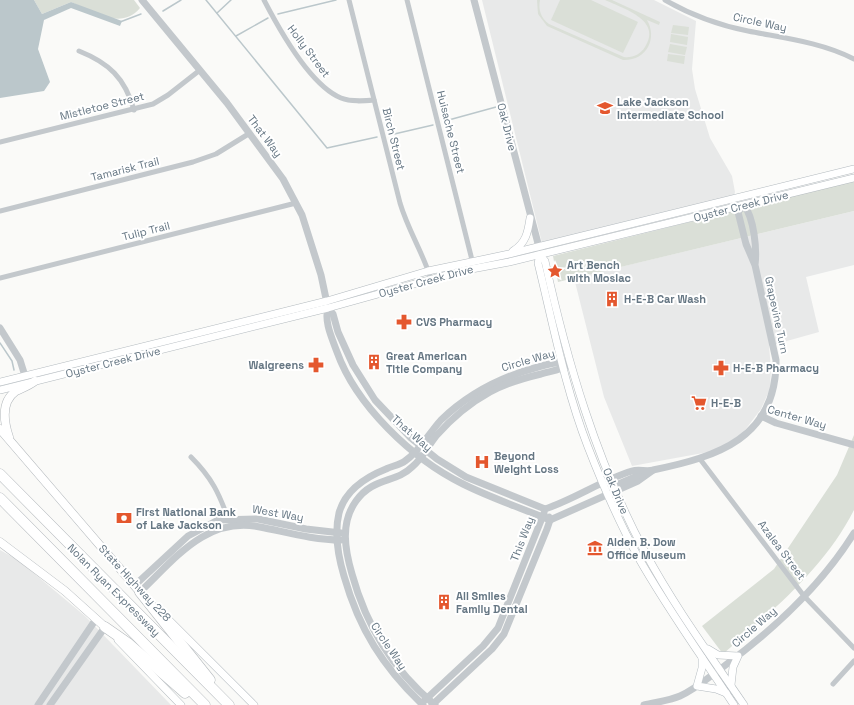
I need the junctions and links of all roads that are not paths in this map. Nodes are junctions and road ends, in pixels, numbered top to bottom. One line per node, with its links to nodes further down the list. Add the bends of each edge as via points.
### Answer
1 (142, 0): 9 (street, That Way)
2 (264, 0): 10 (street, Holly Street, via 294,52 326,89 342,98)
3 (349, 0): 10 (street, Birch Street)
4 (407, 0): 23 (street, Huisache Street)
5 (474, 0): 19 (street, Oak Drive)
6 (665, 0): 8 (street, Circle Way, via 701,19 820,46)
7 (79, 51): 11 (street, via 99,60 118,75)
8 (854, 58)
9 (200, 70): 11 (street, Mistletoe Street, via 168,95 153,104); 12 (street, That Way)
10 (374, 100): 24 (street, Birch Street, via 405,221)
11 (134, 110): 13 (street, Mistletoe Street)
12 (250, 133): 16 (street, That Way, via 277,170); 18 (street, Tamarisk Trail, via 216,154 193,162)
13 (0, 142)
14 (854, 169): 20 (main road, Oyster Creek Drive)
15 (854, 178): 17 (main road, Oyster Creek Drive)
16 (296, 203): 25 (street, Tulip Trail); 27 (street, That Way, via 310,240)
17 (744, 205): 22 (main road, Oyster Creek Drive); 37 (street, Grapevine Turn, via 748,210 755,241 755,265 776,360 773,387)
18 (0, 211)
19 (530, 218): 20 (street, Oak Drive); 21 (main road, via 528,233 523,243)
20 (538, 247): 21 (main road, Oyster Creek Drive); 22 (street, Oak Drive)
21 (509, 254): 23 (main road, Oyster Creek Drive)
22 (540, 255): 23 (main road, Oyster Creek Drive); 31 (main road, Oak Drive, via 545,261); 32 (main road, Oak Drive, via 538,263)
23 (474, 265): 24 (main road, Oyster Creek Drive); 26 (main road, Oyster Creek Drive)
24 (428, 271): 26 (street, Birch Street); 27 (main road, Oyster Creek Drive)
25 (0, 278)
26 (431, 279): 27 (main road, Oyster Creek Drive)
27 (328, 304): 29 (street, That Way); 30 (street, That Way, via 326,315); 33 (main road, Oyster Creek Drive); 34 (main road, Oyster Creek Drive)
28 (0, 328): 33 (street, via 20,360)
29 (348, 354): 30 (street); 41 (street, That Way, via 362,381)
30 (340, 361): 41 (street, That Way, via 368,405 393,433)
31 (570, 363): 32 (street, Circle Way); 48 (main road, Oak Drive, via 590,427)
32 (563, 365): 41 (street, Circle Way, via 508,376 486,386 454,408); 42 (street, Circle Way, via 489,392 440,432); 47 (main road, Oak Drive, via 588,446)
33 (24, 376): 35 (main road, Oyster Creek Drive)
34 (35, 381): 36 (main road, Oyster Creek Drive); 39 (main road, via 13,393 5,404 3,418)
35 (0, 382)
36 (0, 390)
37 (761, 416): 40 (street, Center Way, via 776,423); 44 (street, Center Way, via 733,445)
38 (0, 429): 39 (main road)
39 (9, 438): 65 (main road, State Highway 228)
40 (854, 445)
41 (417, 448): 42 (street, That Way); 59 (street, Circle Way, via 403,462 373,474 356,487 339,513)
42 (424, 454): 51 (street, That Way, via 466,477); 52 (street, That Way, via 461,483); 60 (street, Circle Way, via 409,470 377,483 365,491 351,509 346,522)
43 (191, 457): 53 (street, via 213,482)
44 (700, 459): 45 (street, Center Way); 66 (street, Azalea Street)
45 (652, 471): 48 (street, Center Way, via 638,481); 48 (street, Center Way, via 633,471)
46 (0, 474): 90 (highway, Nolan Ryan Expressway)
47 (604, 484): 48 (street, Center Way); 49 (main road, Oak Drive); 51 (street, Center Way)
48 (614, 486): 49 (street, Center Way); 71 (main road, Oak Drive, via 630,523 660,578)
49 (609, 495): 54 (street, Center Way); 74 (main road, Oak Drive, via 637,555)
50 (0, 498): 89 (highway, Nolan Ryan Expressway)
51 (545, 509): 52 (street, This Way); 54 (street, This Way)
52 (542, 517): 54 (street); 82 (street, This Way, via 498,628 483,646)
53 (228, 518): 55 (street, West Way); 56 (street); 57 (street, West Way)
54 (550, 520): 84 (street, This Way, via 505,632 492,649)
55 (258, 523): 56 (street, West Way); 59 (street, West Way, via 316,539)
56 (231, 526): 61 (street, West Way, via 214,529)
57 (196, 531): 61 (street); 63 (street, West Way)
58 (854, 533): 66 (street, Circle Way, via 828,570)
59 (337, 537): 60 (street, West Way); 83 (street, Circle Way, via 338,558 350,600 366,633 391,671)
60 (346, 537): 82 (street, Circle Way, via 346,555 357,593 373,630 398,667)
61 (199, 538): 64 (street, West Way)
62 (0, 542): 67 (main road, via 66,591)
63 (160, 562): 64 (street); 65 (street, West Way)
64 (166, 568): 65 (street, West Way)
65 (137, 589): 90 (highway); 91 (main road, State Highway 228)
66 (804, 596): 72 (street, Azalea Street); 73 (street, Circle Way)
67 (96, 619): 68 (main road); 69 (street)
68 (105, 627): 70 (street); 87 (main road); 88 (highway)
69 (85, 636): 70 (street, via 92,635); 85 (street)
70 (95, 641): 86 (street)
71 (704, 647): 73 (main road, via 718,655); 76 (main road, Oak Drive)
72 (854, 648)
73 (738, 656): 76 (street, Circle Way); 79 (main road, via 733,667)
74 (702, 658): 77 (main road, Oak Drive); 80 (main road)
75 (854, 661): 78 (street)
76 (720, 669): 77 (street, Circle Way); 79 (main road, Oak Drive)
77 (713, 674): 80 (street, Circle Way); 81 (main road, Oak Drive)
78 (834, 684)
79 (731, 685): 94 (main road, Oak Drive)
80 (697, 686): 81 (main road); 92 (street, Circle Way, via 673,698)
81 (726, 693): 93 (main road, Oak Drive)
82 (428, 698): 83 (street, This Way); 84 (street, Circle Way)
83 (422, 704)
84 (434, 704)
85 (38, 705)
86 (50, 705)
87 (181, 705)
88 (200, 705)
89 (205, 705)
90 (229, 705)
91 (254, 705)
92 (644, 705)
93 (734, 705)
94 (744, 705)

